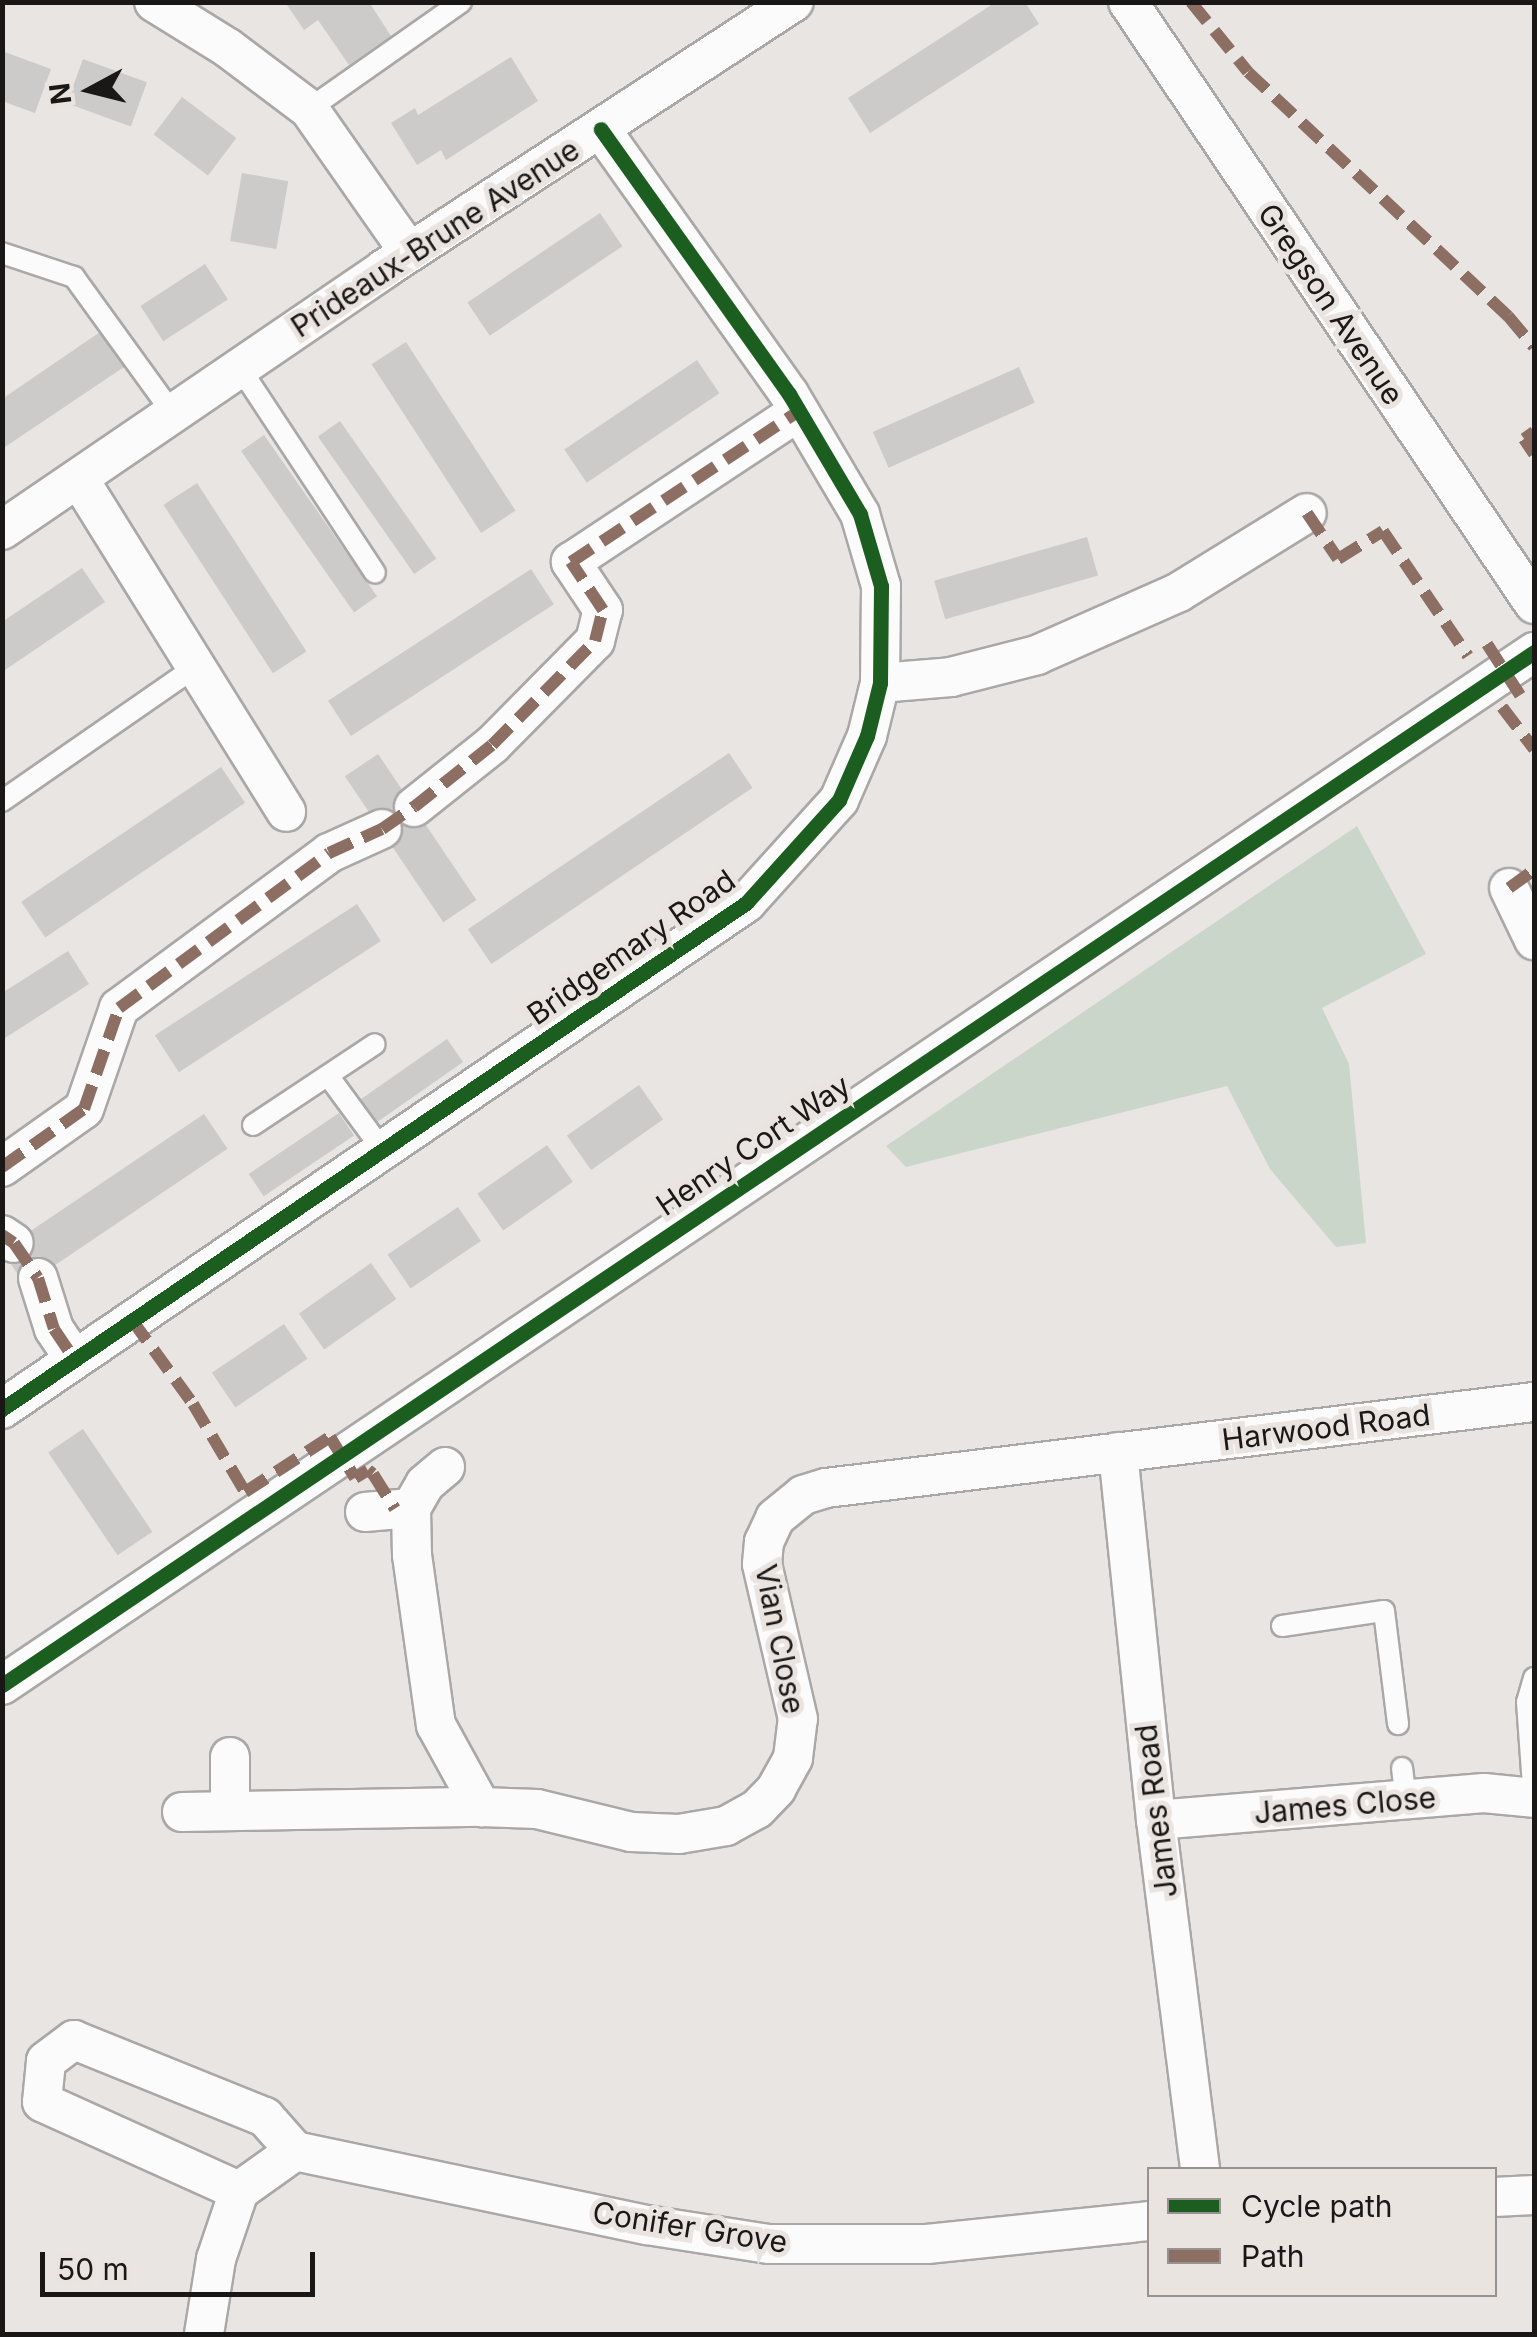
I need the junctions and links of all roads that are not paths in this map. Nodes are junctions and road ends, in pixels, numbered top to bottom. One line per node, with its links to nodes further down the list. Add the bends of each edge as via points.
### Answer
1 (154, 2): 5 (street)
2 (461, 2): 5 (lane)
3 (794, 2): 6 (street, Prideaux-Brune Avenue)
4 (1128, 2): 16 (street, Gregson Avenue)
5 (309, 109): 7 (street)
6 (600, 129): 7 (street, Prideaux-Brune Avenue); 10 (street, Bridgemary Road)
7 (409, 252): 9 (street, Prideaux-Brune Avenue)
8 (2, 253): 11 (lane, via 74,277)
9 (240, 368): 11 (street, Prideaux-Brune Avenue); 15 (lane)
10 (799, 410): 19 (street, Bridgemary Road, via 866,532 881,586); 21 (street, via 572,562 603,610 595,641 492,745)
11 (173, 414): 12 (street, Prideaux-Brune Avenue)
12 (79, 480): 14 (street, Prideaux-Brune Avenue); 18 (street)
13 (1306, 513): 19 (street, via 1180,592 1037,655 952,676)
14 (2, 530)
15 (375, 573)
16 (1534, 604)
17 (1534, 652): 41 (street, Henry Cort Way)
18 (196, 666): 20 (lane); 22 (street)
19 (880, 683): 29 (street, Bridgemary Road, via 867,736 839,800 746,903)
20 (2, 801)
21 (414, 806)
22 (286, 812)
23 (382, 829): 30 (street, via 329,852 119,1008 84,1108)
24 (1509, 888): 25 (street)
25 (1534, 940)
26 (376, 1044): 27 (lane)
27 (329, 1077): 28 (lane); 29 (lane)
28 (253, 1125)
29 (384, 1152): 32 (street, Bridgemary Road)
30 (2, 1167)
31 (38, 1278): 32 (street, via 54,1329)
32 (74, 1359): 34 (street, Bridgemary Road)
33 (1534, 1402): 35 (street, Harwood Road)
34 (2, 1408)
35 (1118, 1452): 45 (street, Vian Close, via 826,1488 803,1495 775,1518 762,1564 798,1720 792,1758 757,1810 726,1826 679,1834); 48 (street, James Road)
36 (445, 1467): 37 (street)
37 (411, 1508): 38 (street); 45 (street, via 436,1725)
38 (366, 1512)
39 (1282, 1626): 42 (lane, via 1384,1611)
40 (1534, 1678): 44 (lane, via 1527,1702)
41 (2, 1685)
42 (1398, 1724)
43 (230, 1756): 47 (street)
44 (1534, 1798): 48 (street, James Close, via 1404,1784)
45 (481, 1806): 47 (street, Vian Close)
46 (182, 1812): 47 (street, Vian Close)
47 (230, 1812)
48 (1156, 1820): 50 (street, James Road)
49 (295, 2150): 51 (street); 51 (street, via 265,2117 74,2040 46,2061 42,2102); 54 (street, Conifer Grove, via 647,2225 769,2244 927,2244)
50 (1200, 2167)
51 (239, 2191): 55 (street, via 216,2259)
52 (1534, 2195): 53 (street)
53 (1497, 2197)
54 (1147, 2221)
55 (204, 2334)

